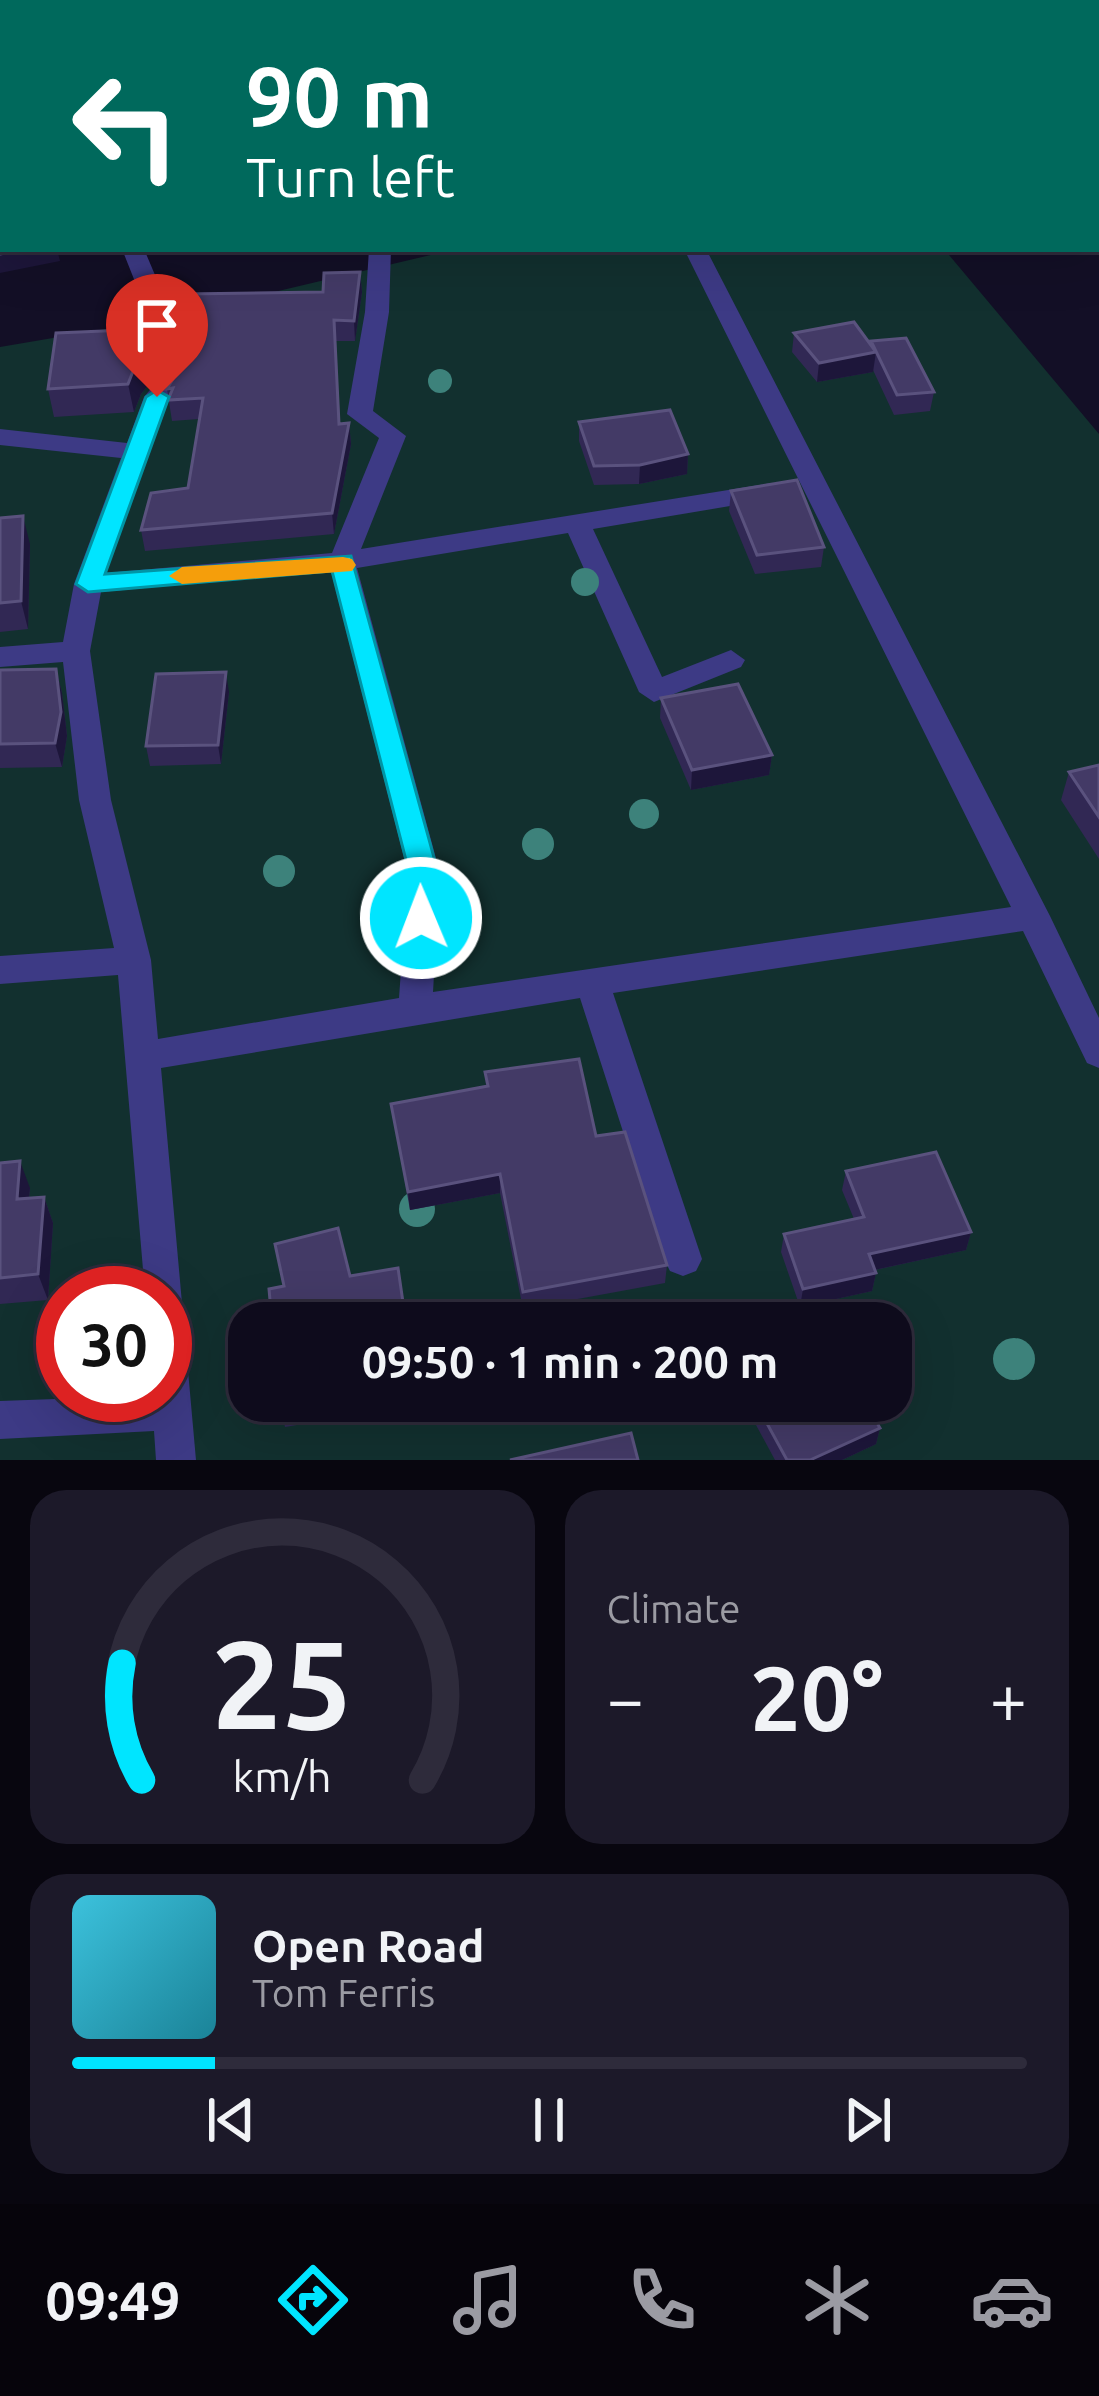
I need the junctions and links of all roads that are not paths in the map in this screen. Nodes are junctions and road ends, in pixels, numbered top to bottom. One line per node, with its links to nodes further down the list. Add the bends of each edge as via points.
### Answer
1 (134, 252): 5 (street, via 175,346 176,374 157,397)
2 (380, 252): 8 (street, via 360,414 393,436)
3 (695, 252): 6 (street)
4 (0, 437): 5 (street)
5 (136, 452): 9 (street)
6 (809, 485): 7 (street); 13 (street)
7 (576, 520): 8 (street); 12 (street, via 654,692)
8 (342, 562): 9 (street); 17 (street, via 424,872)
9 (88, 584): 10 (street)
10 (76, 651): 11 (street); 14 (street, via 95,800)
11 (0, 657)
12 (731, 660)
13 (1034, 916): 16 (street); 18 (street)
14 (134, 960): 15 (street); 19 (street)
15 (0, 970)
16 (592, 982): 17 (street); 20 (street)
17 (415, 1009): 19 (street)
18 (1099, 1053)
19 (145, 1056): 21 (street)
20 (683, 1258)
21 (162, 1266)
22 (36, 1418): 23 (street)
23 (0, 1420)
24 (174, 1422): 25 (street)
25 (176, 1460)

